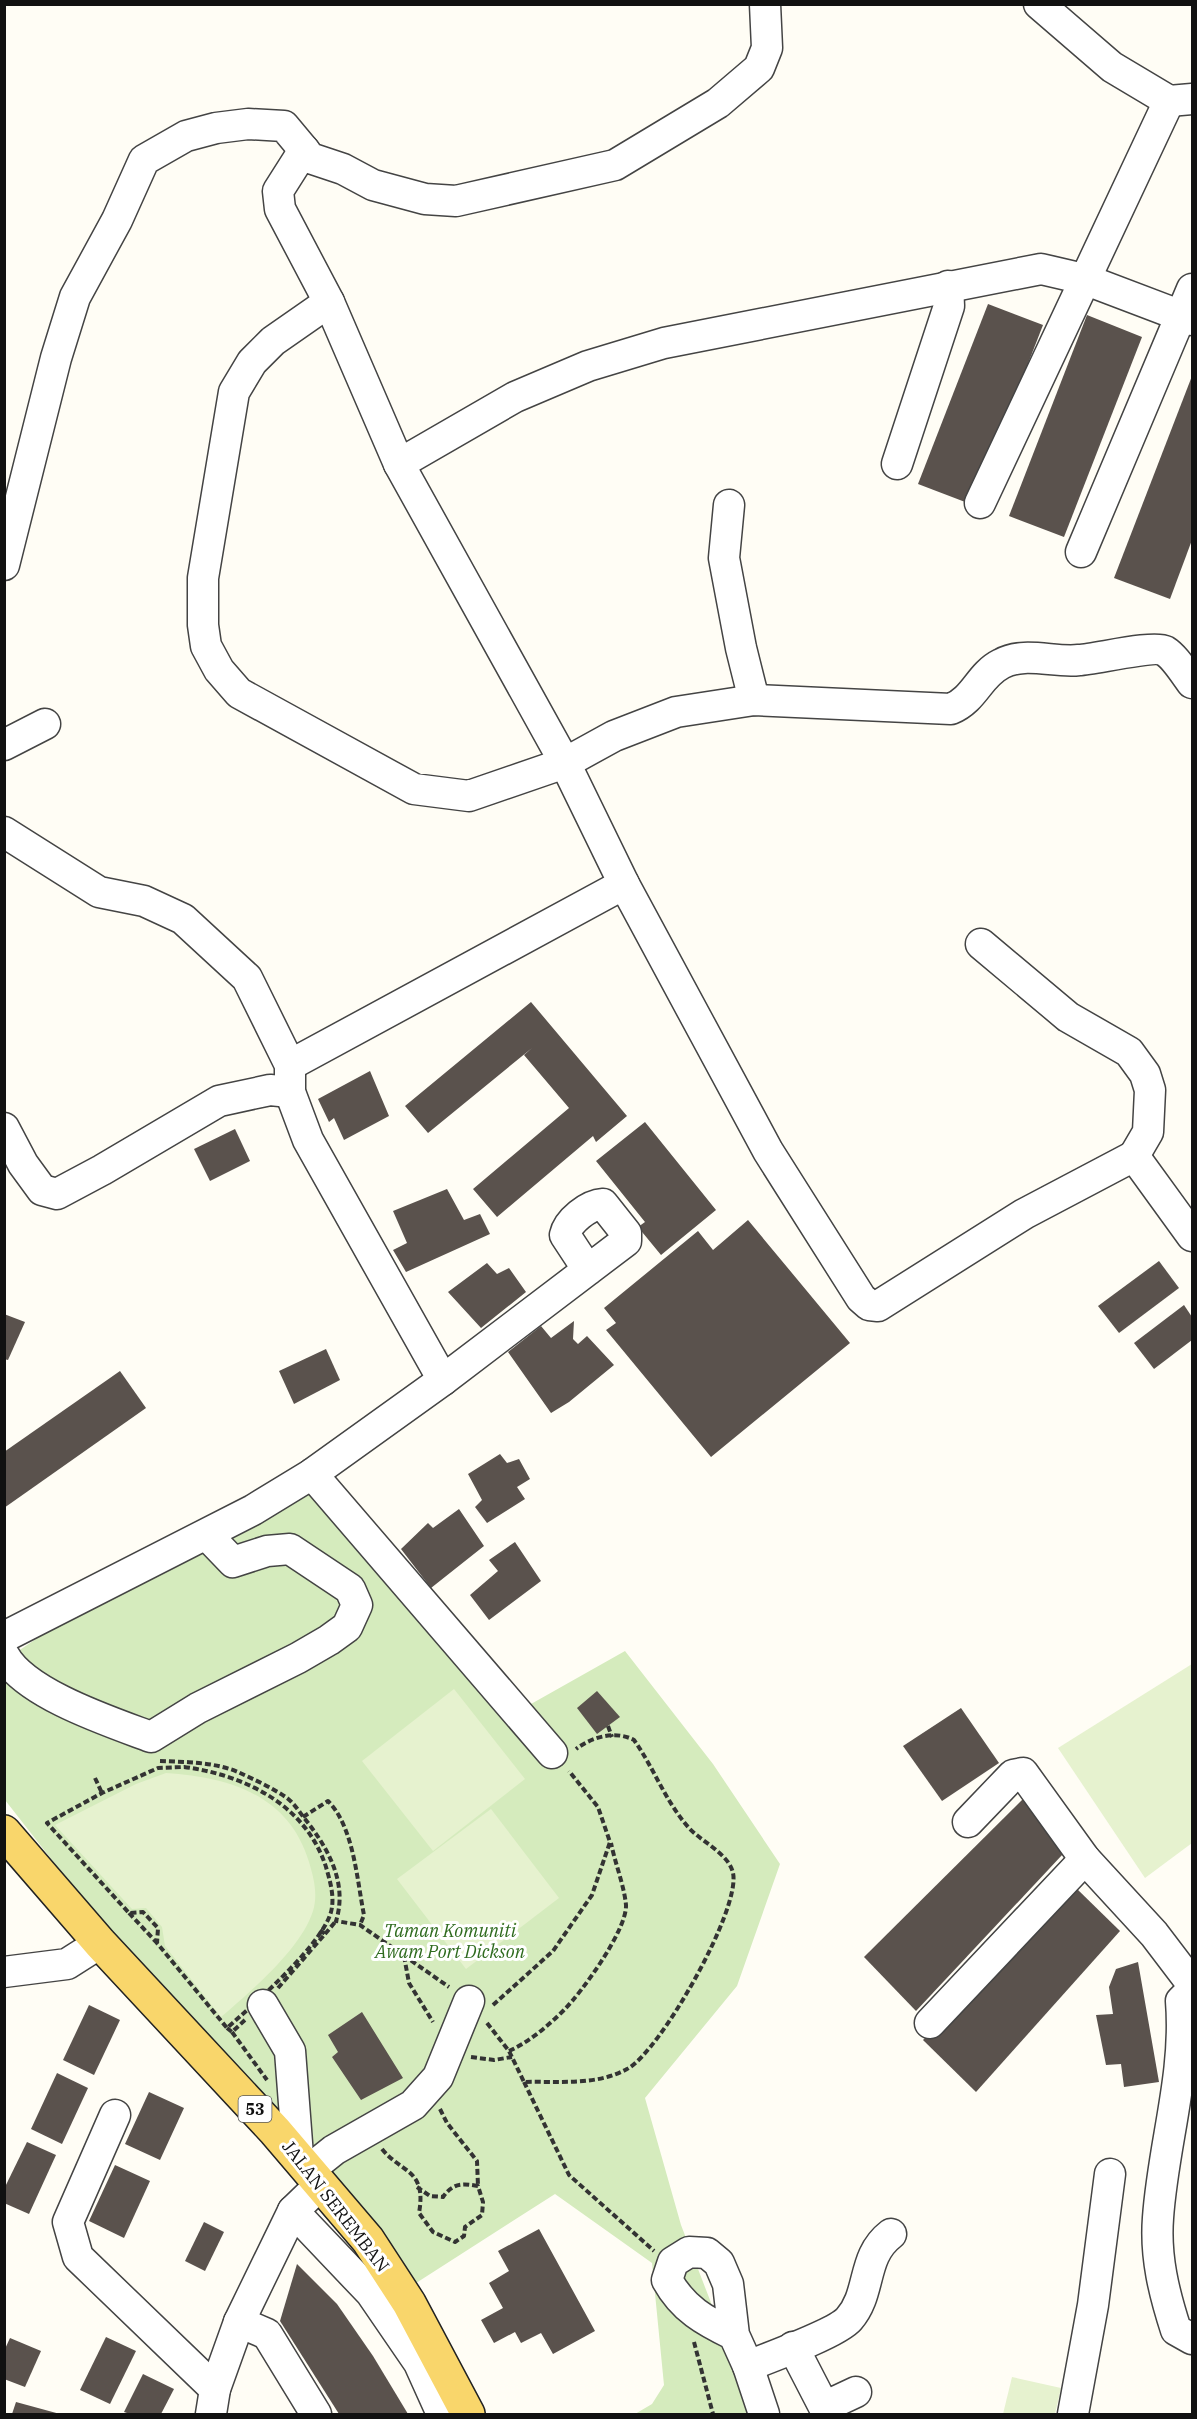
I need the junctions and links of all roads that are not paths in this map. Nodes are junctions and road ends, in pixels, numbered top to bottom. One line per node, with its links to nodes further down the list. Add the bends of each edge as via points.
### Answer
1 (765, 4): 4 (street, via 767,48 759,68 718,103 615,165 456,201 425,199 373,185 310,158)
2 (1039, 4): 3 (street, via 1112,67)
3 (1181, 100): 5 (street)
4 (304, 150): 7 (street, via 278,191 280,209); 14 (street, via 284,126 248,124 186,136 144,160 75,297)
5 (1084, 279): 6 (street, via 1041,269); 8 (street); 11 (street)
6 (948, 286): 9 (street, via 664,343 588,366 515,397); 10 (street, via 949,306)
7 (329, 302): 9 (street); 19 (street, via 273,341 252,362 234,392 203,578 206,646 238,693 414,789 468,796)
8 (1189, 308): 13 (street)
9 (399, 464): 19 (street)
10 (897, 464)
11 (980, 503)
12 (729, 505): 16 (street, via 724,558)
13 (1081, 552)
14 (4, 565)
15 (1192, 683): 16 (street, via 1166,651 1152,648 1076,661 1019,658 1002,663 988,673 964,704 951,709)
16 (754, 700): 19 (street, via 676,712 614,736)
17 (45, 724): 18 (street)
18 (4, 745)
19 (565, 763): 21 (street)
20 (4, 832): 23 (street, via 99,892 144,901 183,919 247,978)
21 (624, 884): 23 (street); 25 (street, via 768,1151 869,1305 878,1306 1024,1214)
22 (981, 944): 25 (street, via 1068,1017 1129,1052 1140,1067 1150,1090 1150,1110 1148,1132)
23 (290, 1078): 24 (street, via 270,1090 219,1101 57,1194 42,1190); 28 (street, via 314,1150)
24 (4, 1128)
25 (1134, 1156): 26 (street)
26 (1192, 1236)
27 (588, 1270): 28 (street)
28 (443, 1380): 29 (street)
29 (312, 1474): 30 (street); 33 (street)
30 (207, 1535): 31 (street); 32 (street, via 232,1562 267,1551 290,1549 326,1571 350,1589 357,1605 347,1627 152,1737 97,1717 28,1681)
31 (4, 1637)
32 (4, 1655)
33 (563, 1759)
34 (968, 1822): 36 (street, via 1013,1775 1023,1773)
35 (4, 1832): 37 (main road, JALAN SEREMBAN / 53)
36 (1084, 1859): 39 (street, via 1154,1934); 43 (street)
37 (100, 1943): 38 (street, via 68,1964); 45 (main road, JALAN SEREMBAN / 53)
38 (4, 1971)
39 (1192, 1984)
40 (1192, 1990): 51 (street, via 1181,2001 1179,2084 1158,2218 1159,2272 1166,2300 1176,2330)
41 (263, 2005): 45 (street, via 290,2051)
42 (475, 2009): 45 (street, via 438,2077 413,2105 334,2150)
43 (930, 2023)
44 (115, 2115): 55 (street, via 68,2222 72,2240 78,2257)
45 (309, 2170): 47 (street); 58 (main road, JALAN SEREMBAN / 53, via 368,2240 409,2303)
46 (1110, 2174): 60 (street)
47 (293, 2211): 49 (street); 57 (street, via 371,2293 419,2363)
48 (891, 2234): 52 (street, via 871,2258 858,2306 848,2321)
49 (239, 2322): 55 (street); 56 (street, via 267,2334)
50 (734, 2335): 50 (street, via 697,2317 678,2298 667,2280 674,2262 689,2252 707,2253 719,2263 728,2284); 53 (street)
51 (1192, 2339)
52 (793, 2347): 53 (street); 54 (street, via 824,2407)
53 (748, 2366): 59 (street)
54 (856, 2392)
55 (213, 2402)
56 (316, 2415)
57 (442, 2415)
58 (468, 2415)
59 (764, 2415)
60 (1073, 2415)

